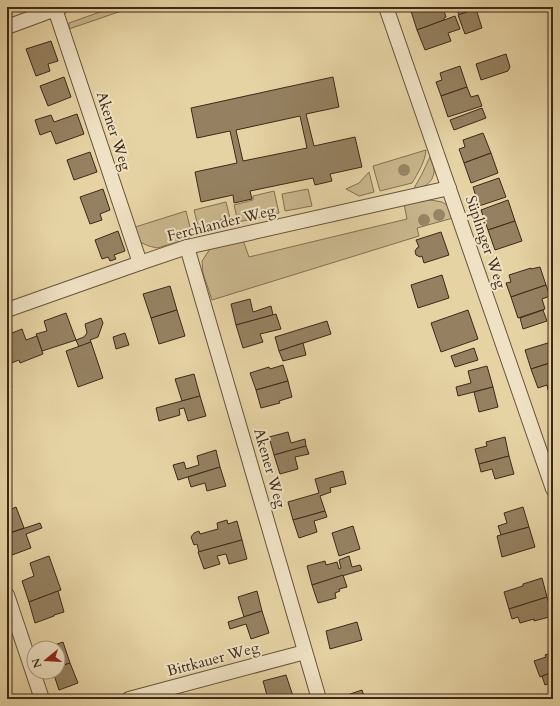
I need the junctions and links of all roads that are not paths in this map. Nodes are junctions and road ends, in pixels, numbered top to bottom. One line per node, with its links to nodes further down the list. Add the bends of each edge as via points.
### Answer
1 (386, 7): 4 (street, Süplinger Weg)
2 (58, 8): 3 (street); 6 (street, Akener Weg)
3 (7, 27)
4 (449, 188): 5 (street, Ferchlander Weg); 8 (street, Süplinger Weg)
5 (187, 247): 6 (street, Ferchlander Weg); 10 (street, Akener Weg)
6 (140, 263): 7 (street, Ferchlander Weg)
7 (7, 310)
8 (553, 489)
9 (7, 595): 11 (street)
10 (305, 652): 12 (street, Bittkauer Weg); 13 (street, Akener Weg)
11 (42, 699)
12 (130, 699)
13 (319, 699)

